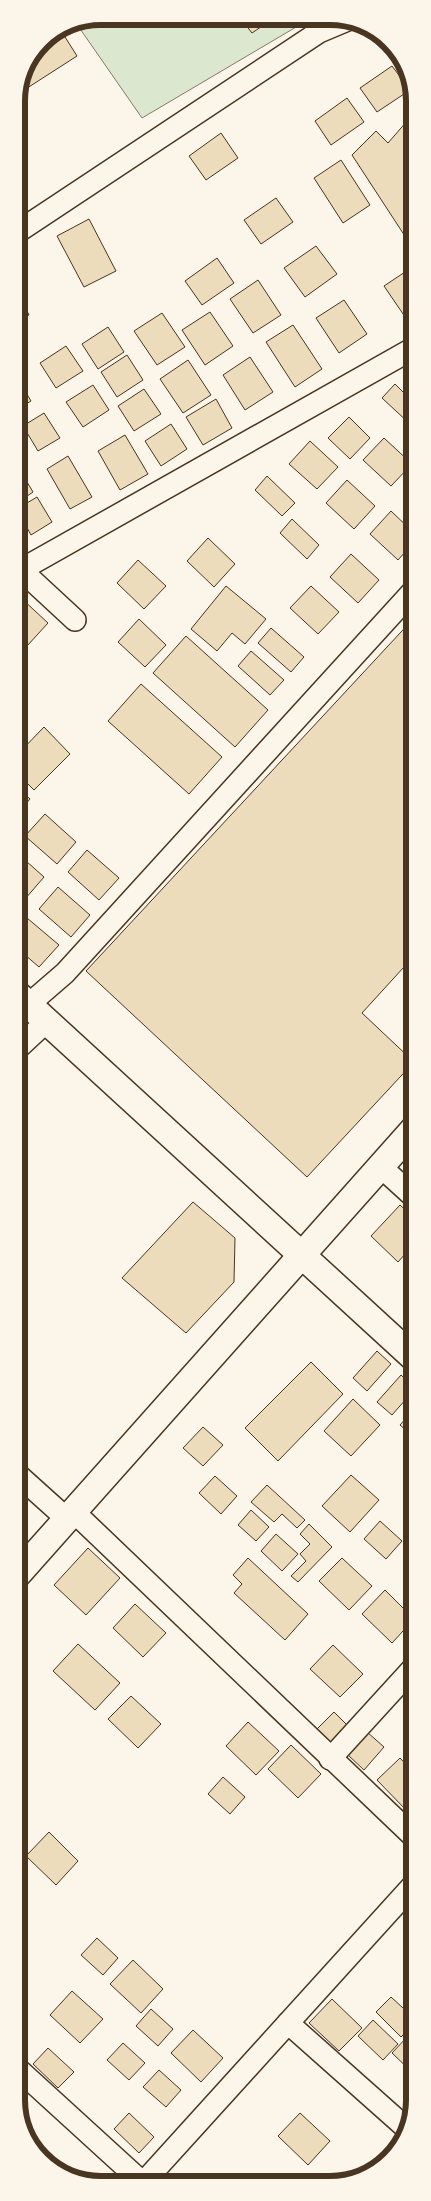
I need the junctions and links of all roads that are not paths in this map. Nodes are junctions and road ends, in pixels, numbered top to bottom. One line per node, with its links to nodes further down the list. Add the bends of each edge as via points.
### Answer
1 (335, 25): 2 (street, via 319,32)
2 (25, 227)
3 (406, 352): 4 (street)
4 (25, 564)
5 (25, 574): 7 (street)
6 (406, 599): 8 (street, via 65,973)
7 (75, 620)
8 (30, 1007): 9 (street); 13 (street)
9 (25, 1023)
10 (406, 1138): 11 (street)
11 (381, 1167): 12 (street); 13 (street)
12 (406, 1190)
13 (301, 1256): 14 (street); 16 (street)
14 (406, 1351)
15 (25, 1480): 16 (street)
16 (70, 1516): 17 (street); 19 (street)
17 (25, 1566)
18 (406, 1676): 19 (street)
19 (330, 1760): 20 (street)
20 (406, 1831)
21 (406, 1892): 22 (street)
22 (288, 2023): 24 (street); 26 (street)
23 (25, 2075): 25 (street)
24 (402, 2124)
25 (135, 2176)
26 (149, 2176)

